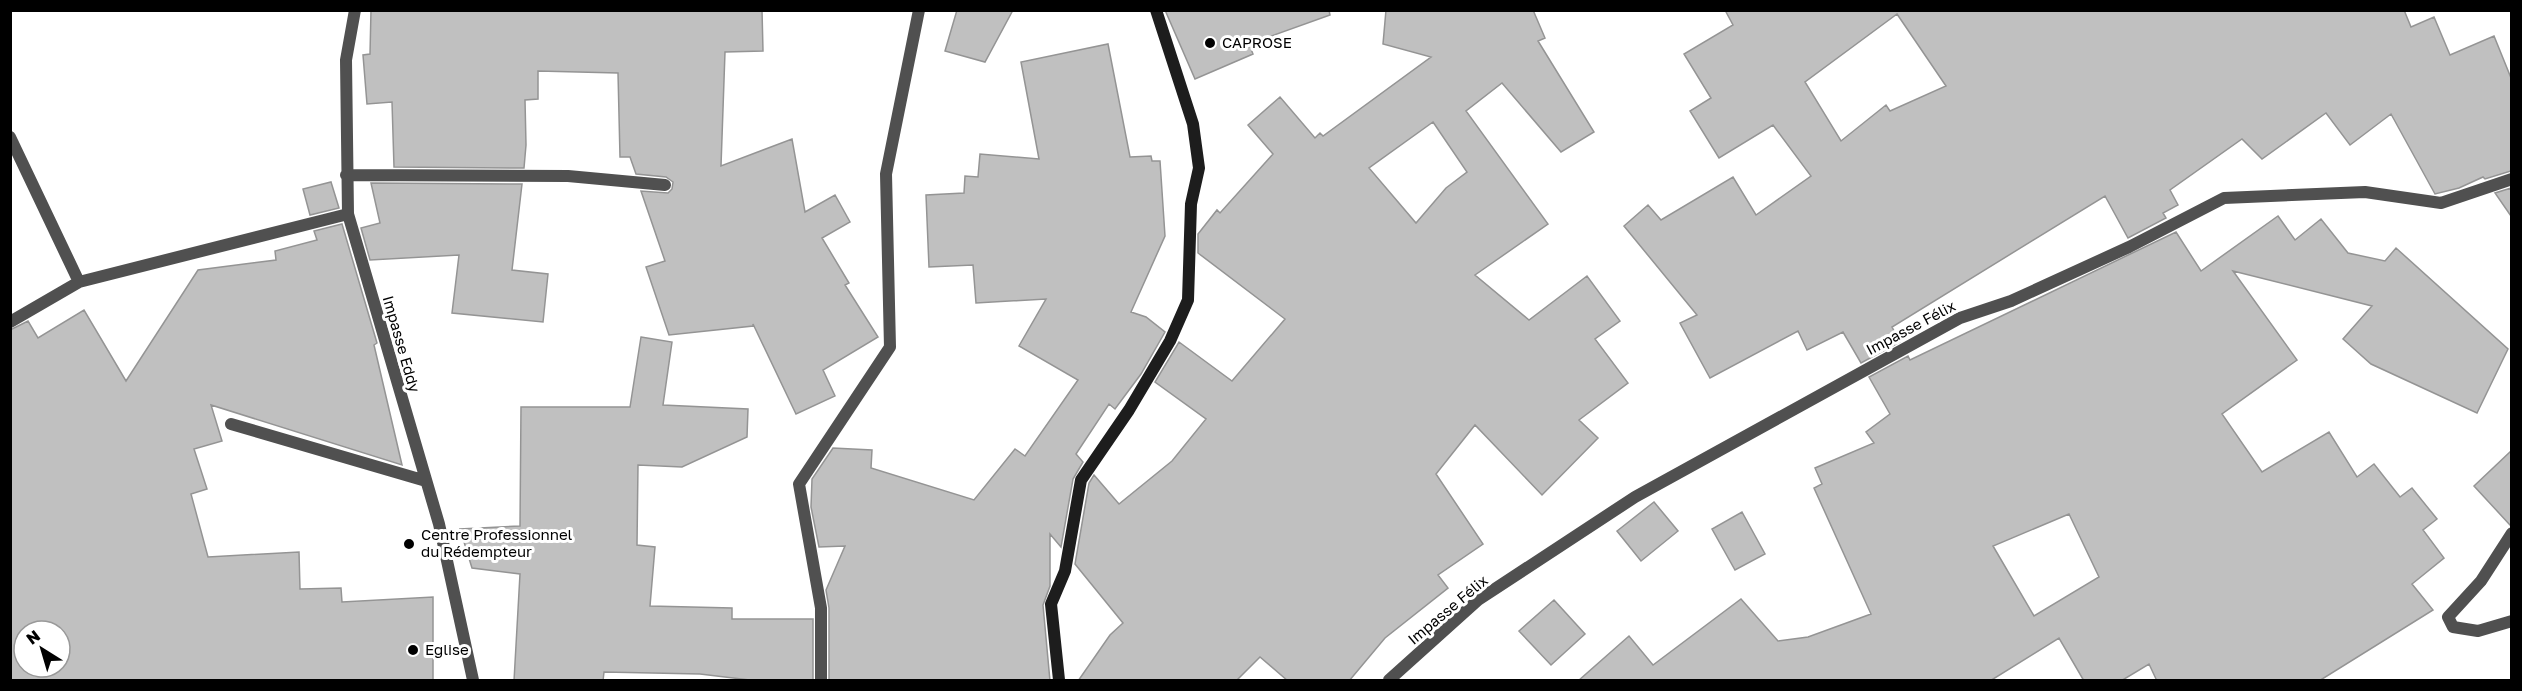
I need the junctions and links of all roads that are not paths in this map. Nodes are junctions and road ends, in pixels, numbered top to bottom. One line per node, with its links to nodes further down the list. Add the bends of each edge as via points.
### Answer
1 (355, 10): 5 (street, Impasse Eddy, via 346,60)
2 (919, 10): 16 (street, via 886,174 890,347 799,484 821,608)
3 (1156, 10): 17 (street, via 1193,124 1197,157 1191,204 1188,300 1170,341 1129,410 1081,480 1065,571 1051,604)
4 (10, 137): 9 (street)
5 (346, 175): 7 (street, via 568,176); 8 (street, Impasse Eddy)
6 (2511, 179): 18 (street, Impasse Félix, via 2441,203 2365,192 2224,198 2054,282 1960,318 1635,497 1478,600)
7 (665, 185)
8 (348, 214): 9 (street); 12 (street, Impasse Eddy)
9 (79, 282): 10 (street)
10 (10, 322)
11 (231, 424): 12 (street)
12 (426, 481): 15 (street, Impasse Eddy)
13 (2511, 533): 14 (street, via 2481,581 2448,617 2453,627 2478,631)
14 (2511, 621)
15 (473, 681)
16 (821, 681)
17 (1059, 681)
18 (1389, 681)

